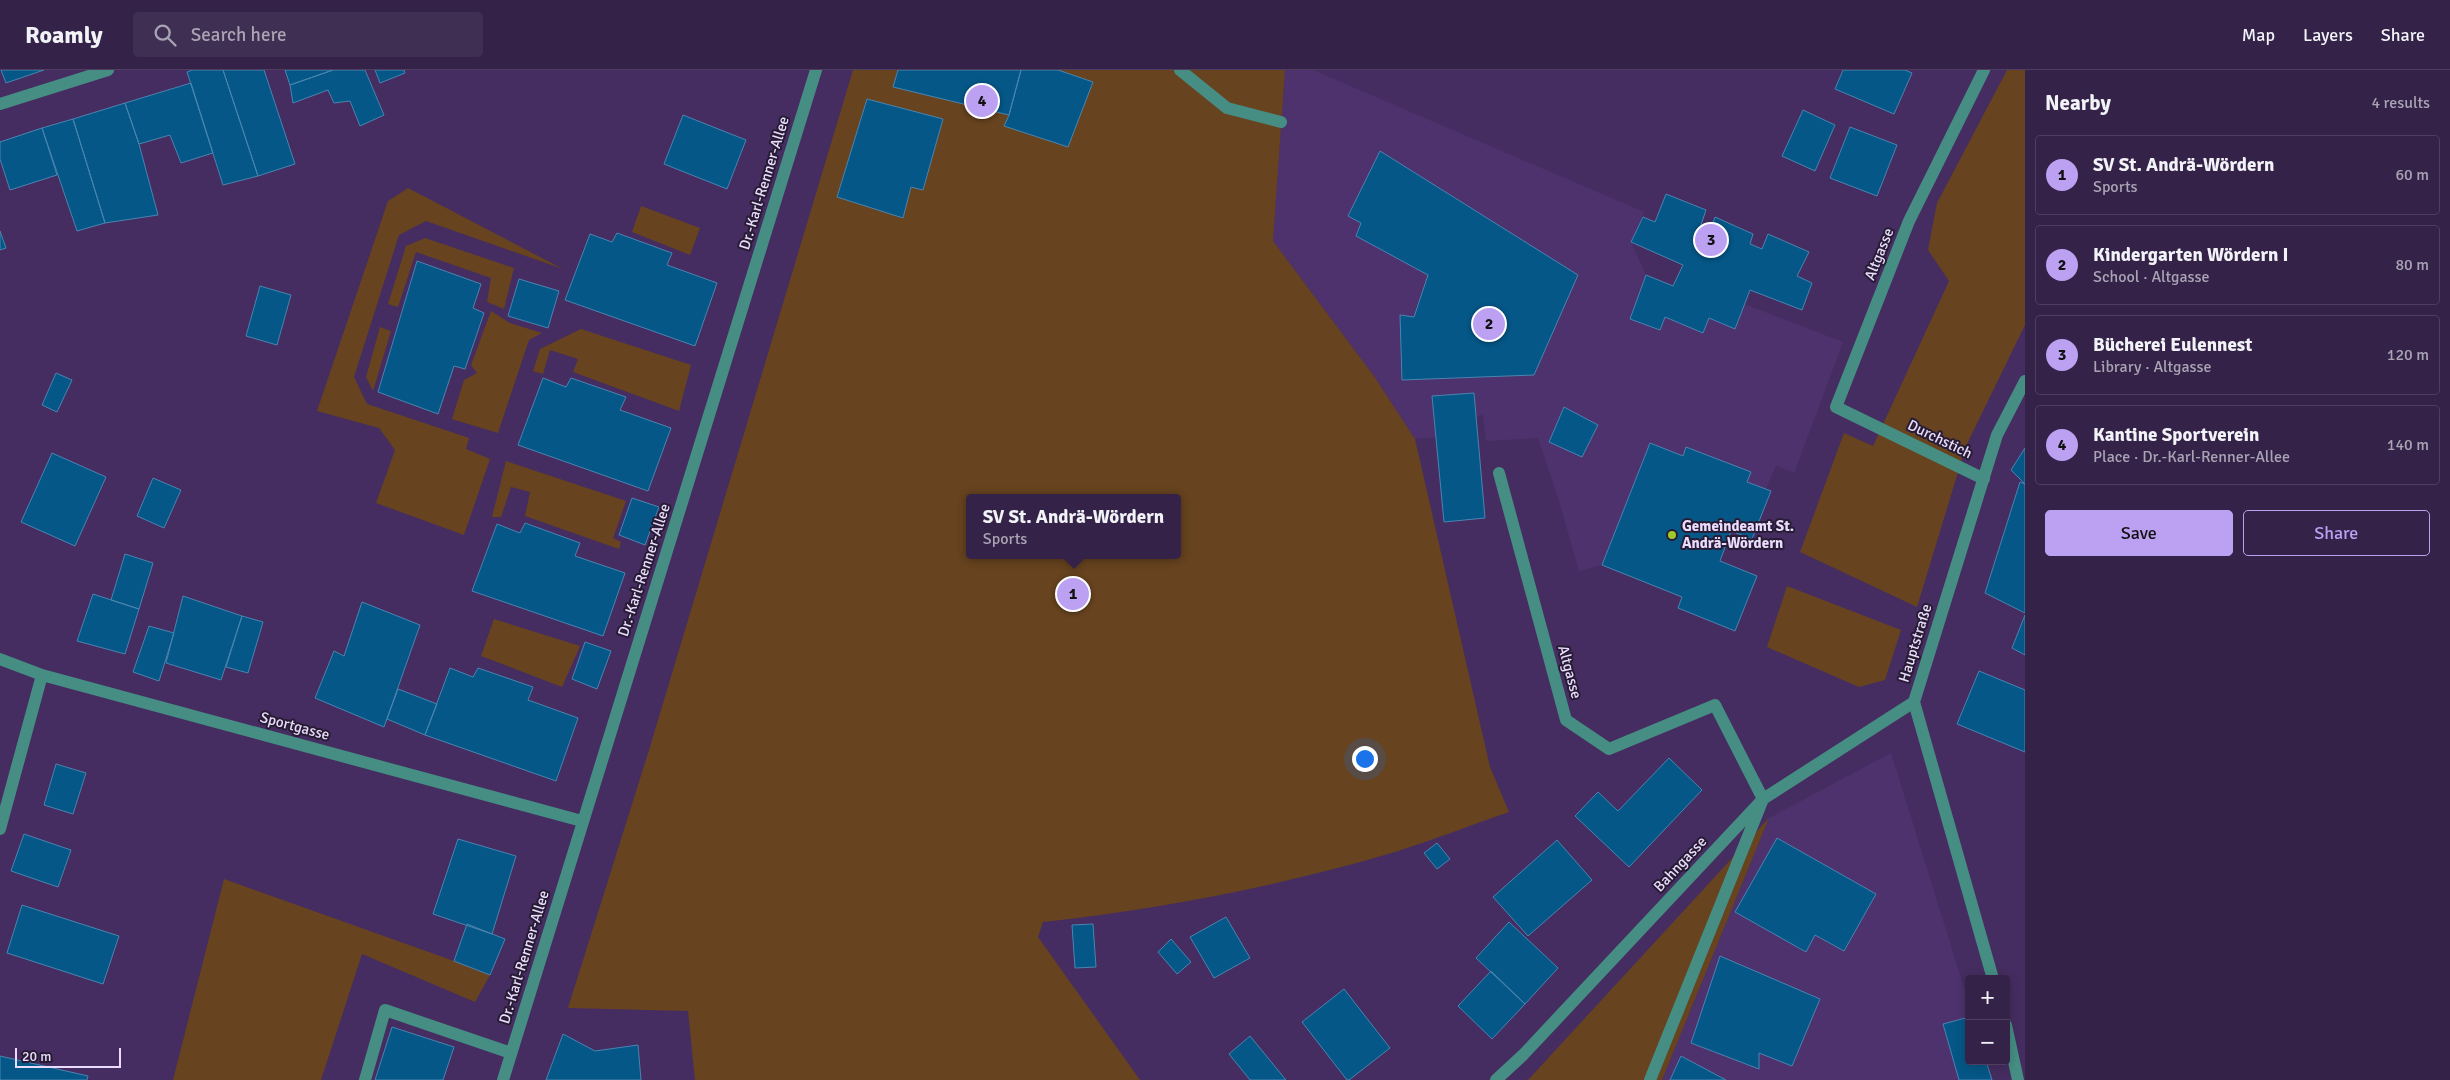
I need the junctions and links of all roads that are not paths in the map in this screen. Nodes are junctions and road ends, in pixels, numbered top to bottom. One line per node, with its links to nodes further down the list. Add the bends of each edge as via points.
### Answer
1 (108, 70): 5 (street)
2 (816, 70): 15 (street, Dr.-Karl-Renner-Allee)
3 (1180, 70): 6 (street, via 1227,108)
4 (1984, 70): 8 (street, Altgasse, via 1910,221 1836,407)
5 (0, 104)
6 (1281, 122)
7 (2025, 381): 10 (street, Hauptstraße, via 1997,435)
8 (1882, 430): 10 (street, Durchstich)
9 (1499, 472): 14 (street, Altgasse, via 1566,720 1609,749 1715,705)
10 (1984, 478): 13 (street, Hauptstraße)
11 (0, 659): 12 (street, Sportgasse)
12 (42, 675): 15 (street, Sportgasse); 16 (street)
13 (1914, 702): 14 (street, Bahngasse); 17 (street, Hauptstraße)
14 (1763, 799): 22 (street, Bahngasse); 23 (street)
15 (582, 821): 19 (street, Dr.-Karl-Renner-Allee)
16 (0, 829)
17 (1992, 975)
18 (2010, 1043): 24 (street)
19 (511, 1053): 20 (street, via 385,1010); 21 (street, Dr.-Karl-Renner-Allee)
20 (364, 1080)
21 (503, 1080)
22 (1496, 1080)
23 (1650, 1080)
24 (2018, 1080)

